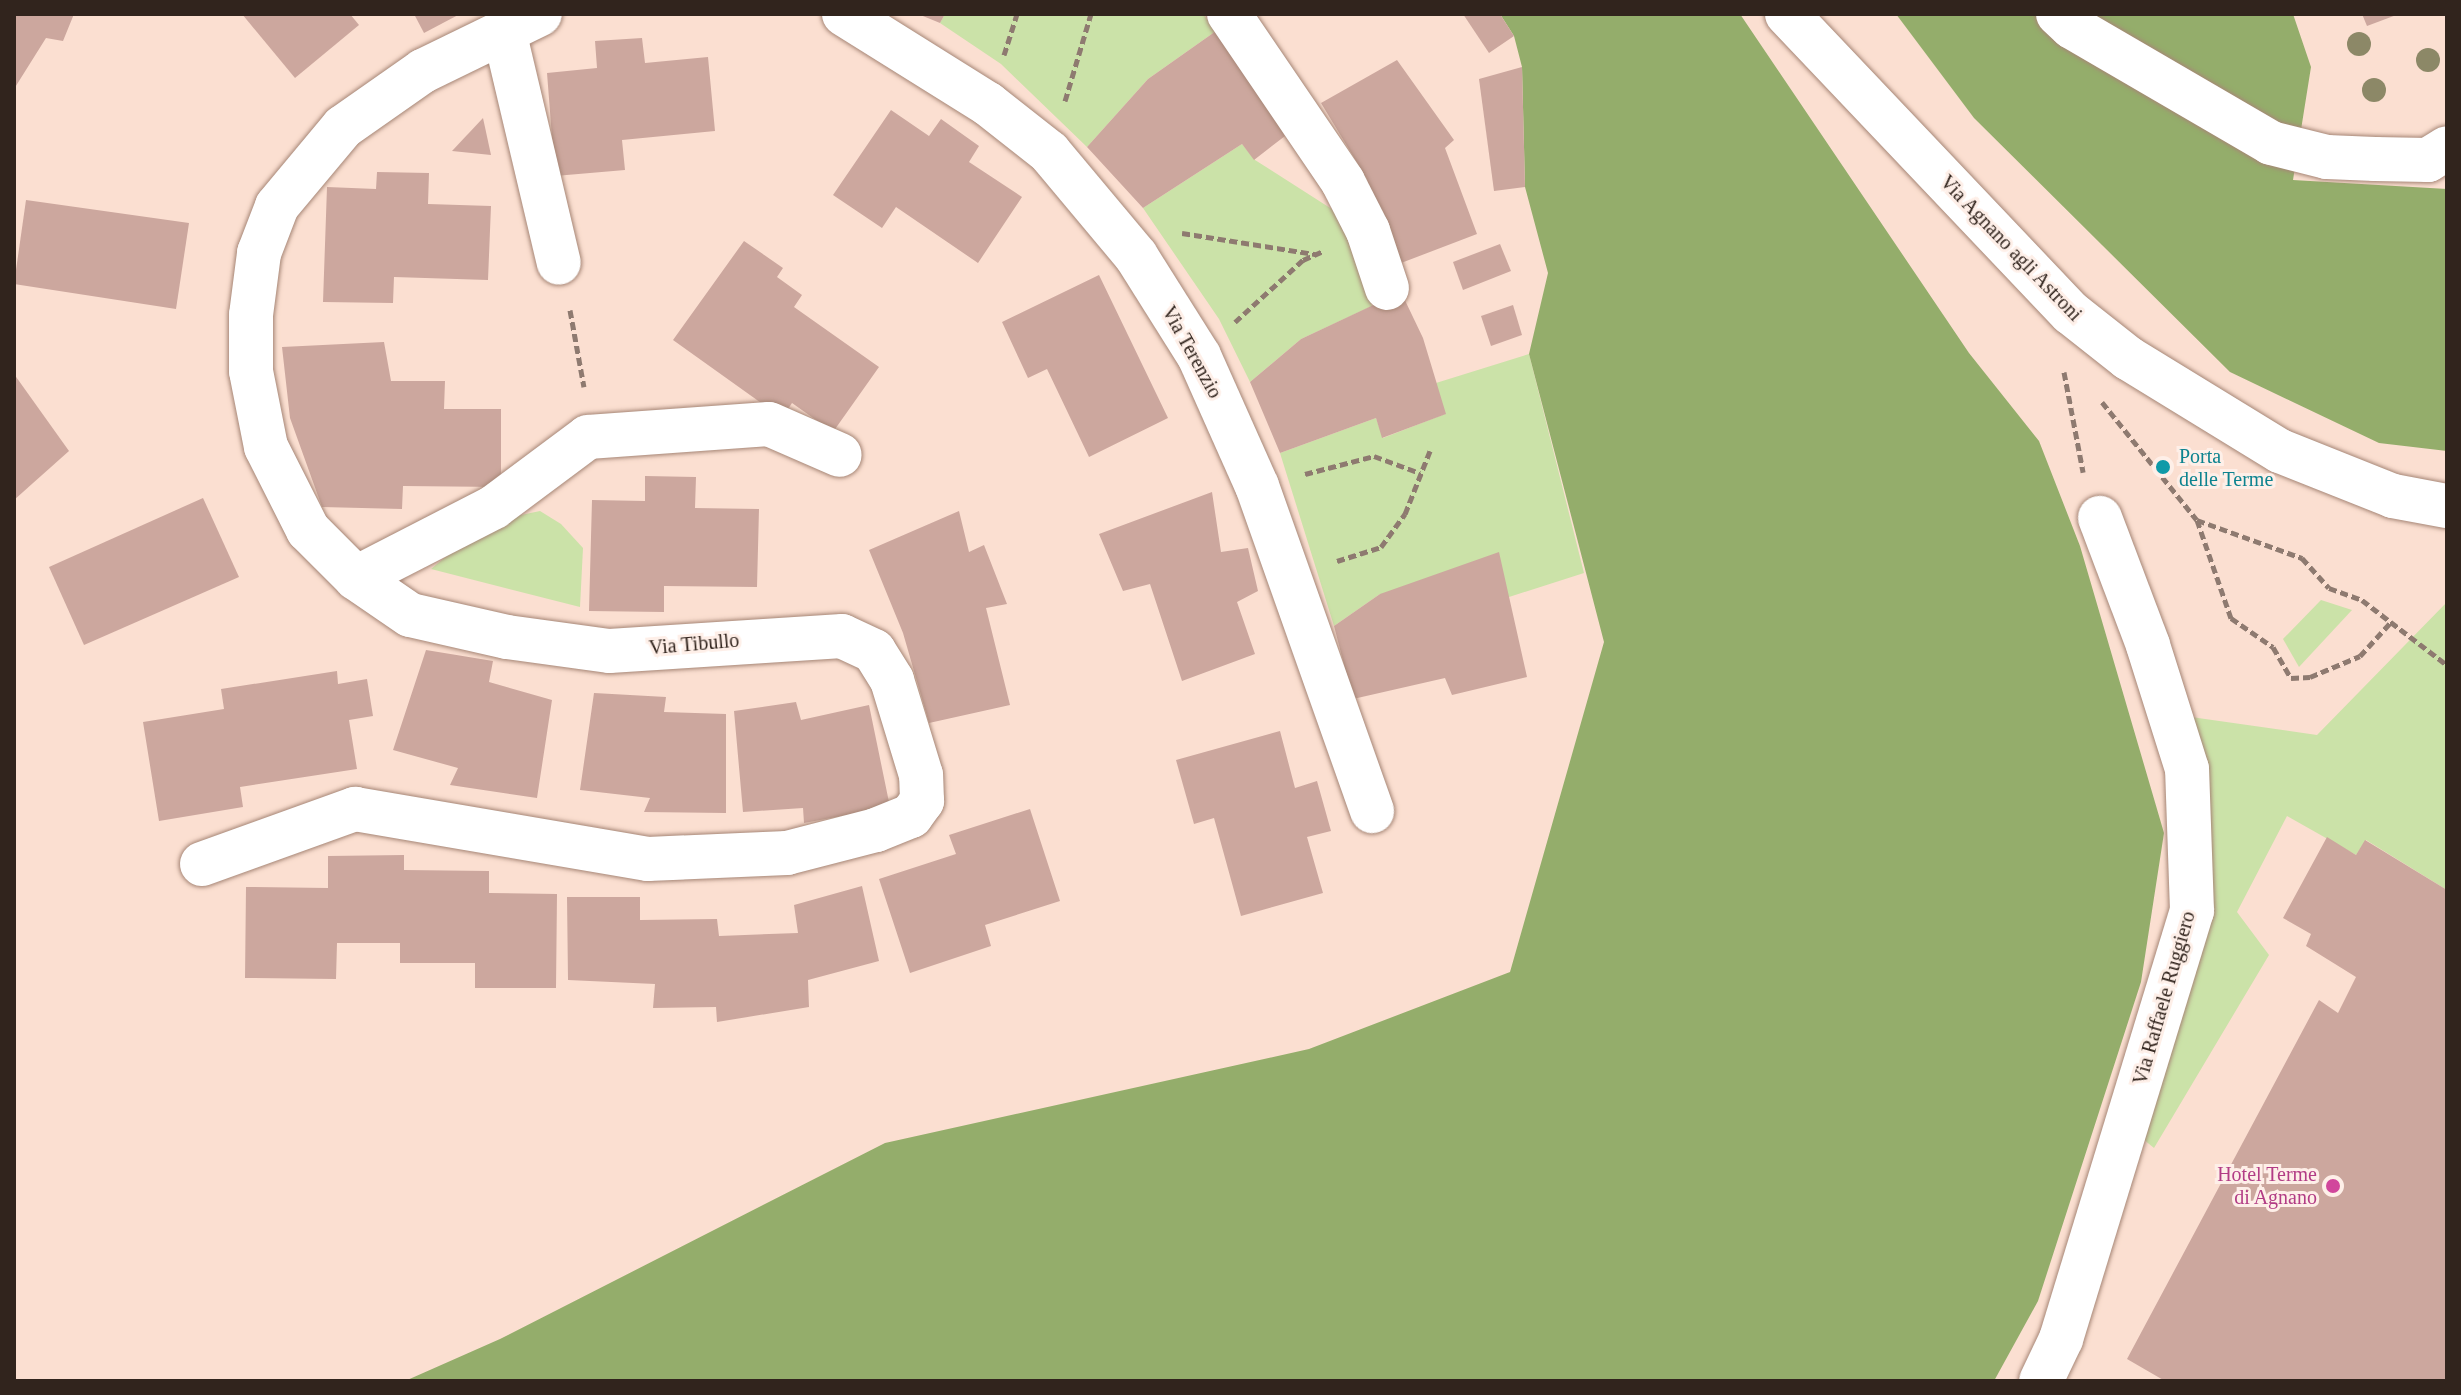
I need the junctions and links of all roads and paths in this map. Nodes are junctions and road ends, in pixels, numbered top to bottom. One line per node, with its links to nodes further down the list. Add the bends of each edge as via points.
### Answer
1 (844, 14): 8 (street, Via Terenzio, via 988,104)
2 (1091, 14): 8 (path)
3 (1229, 14): 9 (street, via 1343,182)
4 (1787, 14): 14 (street, Via Agnano agli Astroni)
5 (2058, 14): 7 (street, via 2271,143 2327,157 2375,159 2428,160)
6 (522, 23): 12 (street); 25 (street, Via Tibullo, via 423,71 343,127 277,206 259,253 251,371 266,447 308,530)
7 (2447, 148)
8 (1049, 152): 11 (street, Via Terenzio)
9 (1368, 231): 10 (path); 13 (street)
10 (1316, 254): 11 (path, via 1160,229); 15 (path)
11 (1136, 256): 15 (street, Via Terenzio)
12 (559, 263): 17 (path, via 581,355)
13 (1387, 288)
14 (2071, 313): 22 (street, Via Agnano agli Astroni, via 2128,358 2280,451 2393,496); 23 (path, via 2060,347 2076,450)
15 (1199, 356): 21 (street, Via Terenzio)
16 (2098, 398): 24 (path)
17 (588, 437): 19 (street, via 769,424); 25 (street, via 494,507)
18 (1430, 451): 20 (path)
19 (840, 455)
20 (1420, 473): 21 (path, via 1374,456); 26 (path, via 1405,514 1381,547)
21 (1257, 486): 26 (street, Via Terenzio)
22 (2447, 506)
23 (2100, 518): 31 (street, Via Raffaele Ruggiero, via 2187,769 2192,911 2061,1339)
24 (2197, 520): 27 (path, via 2302,558 2329,588 2362,600); 27 (path, via 2231,618 2273,647 2291,678 2310,677 2360,656)
25 (356, 578): 30 (street, Via Tibullo, via 410,615 507,637 609,651 842,636 874,651 892,680 921,775 922,801 911,816 876,830 787,853 648,859 355,809)
26 (1286, 578): 29 (street, Via Terenzio)
27 (2392, 621): 28 (path)
28 (2447, 665)
29 (1372, 811)
30 (202, 864)
31 (2041, 1381)

